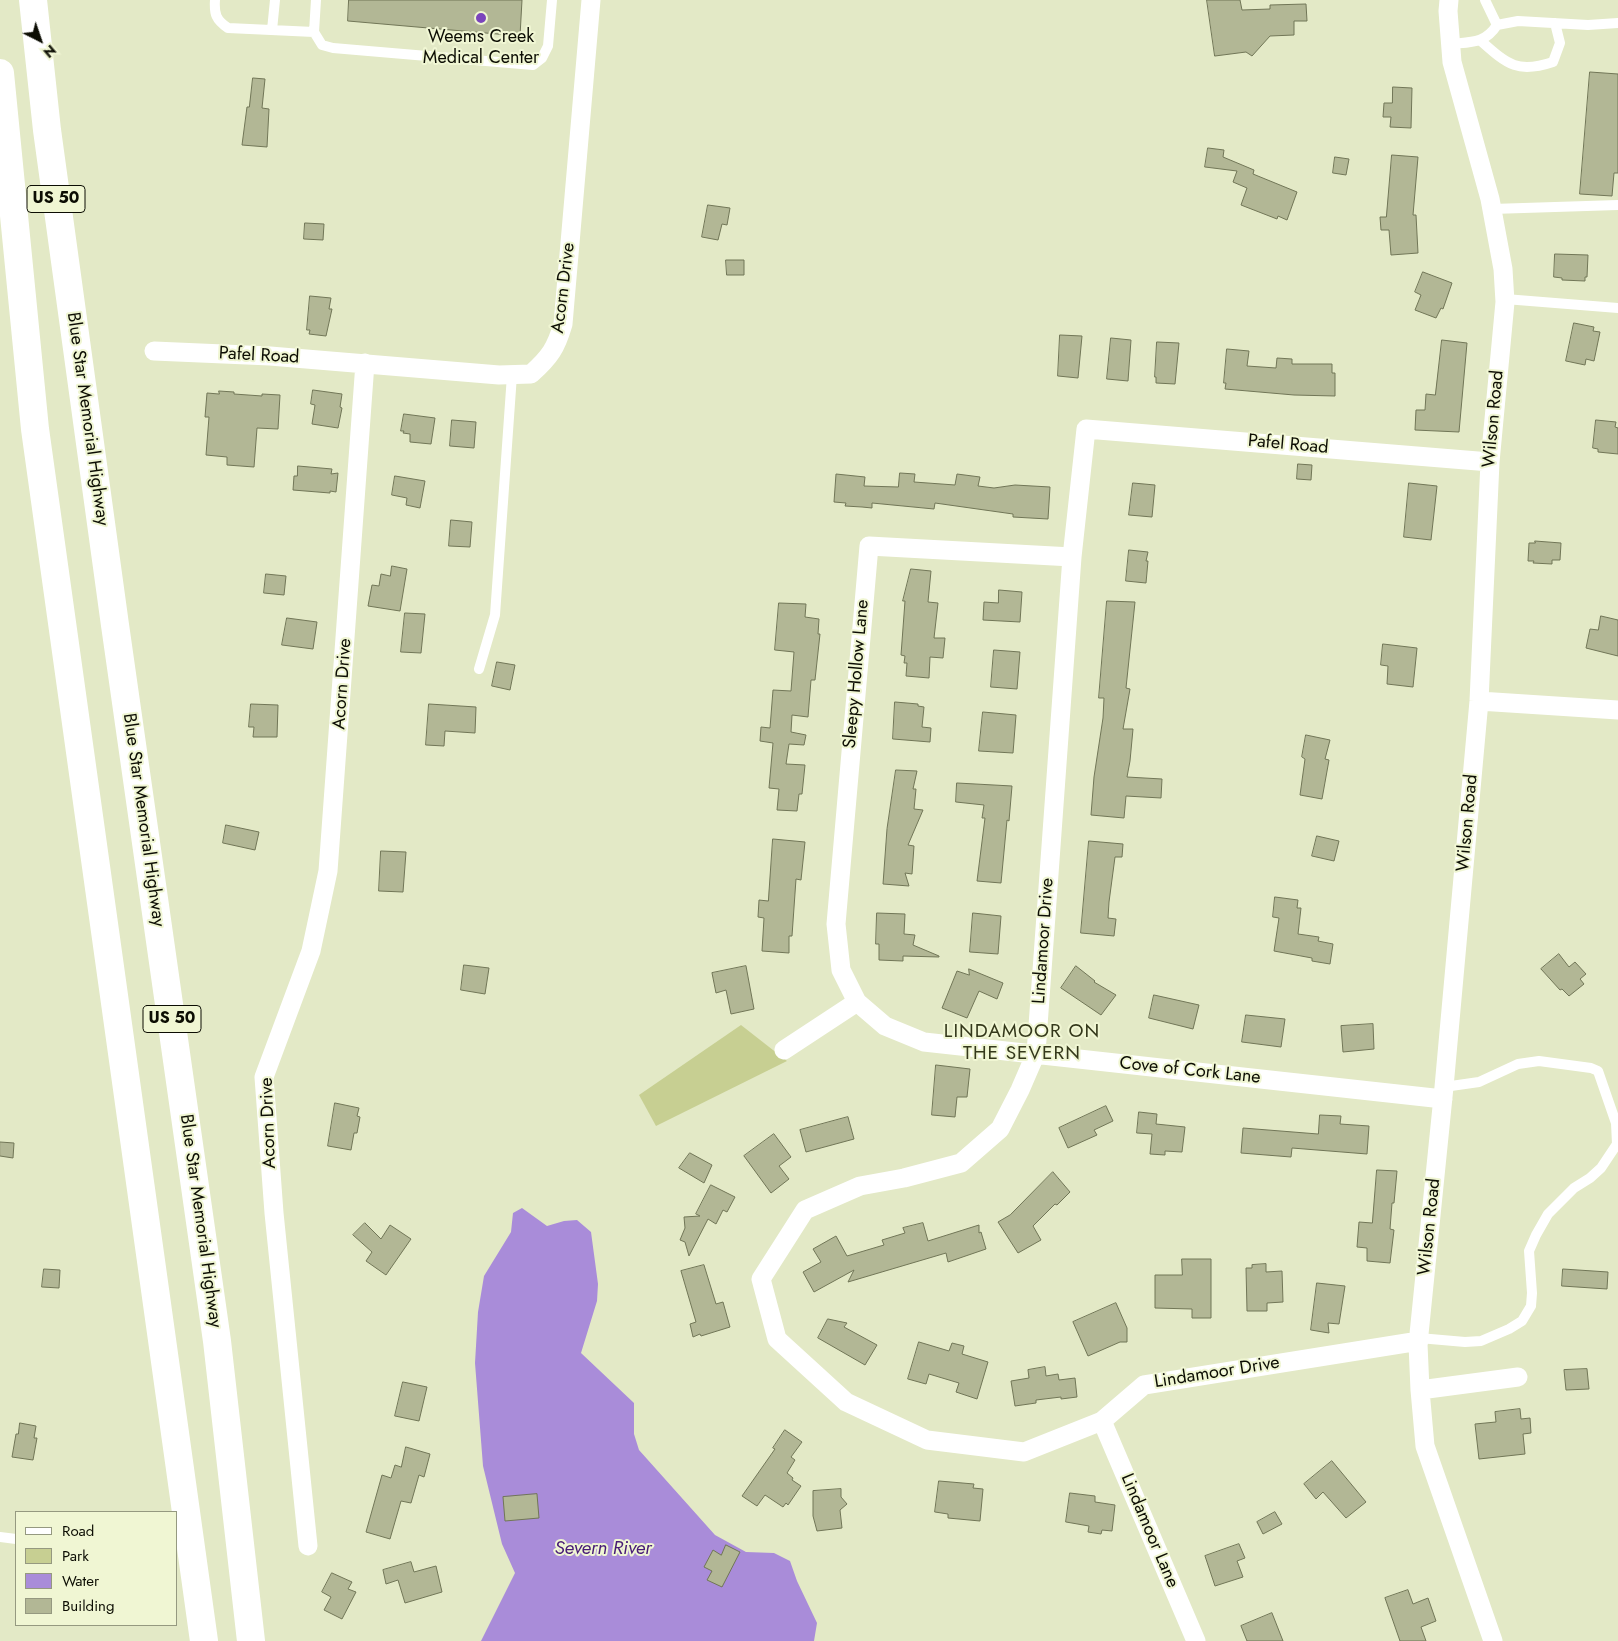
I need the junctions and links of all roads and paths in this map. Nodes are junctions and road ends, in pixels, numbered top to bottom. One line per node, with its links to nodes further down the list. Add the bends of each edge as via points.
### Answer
1 (33, 0): 26 (highway, Blue Star Memorial Highway / US 50, via 47,130)
2 (51, 0): 26 (highway)
3 (215, 0): 13 (lane, via 214,12 228,28)
4 (275, 0): 13 (lane)
5 (316, 0): 14 (lane)
6 (552, 0): 14 (lane, via 548,46 542,58 533,65 333,48 322,45)
7 (591, 0): 25 (street, Acorn Drive, via 563,324 558,342 547,360 532,374)
8 (1449, 0): 16 (street, Wilson Road)
9 (1485, 0): 12 (lane)
10 (1555, 23): 11 (lane); 12 (lane, via 1518,21); 15 (lane, via 1560,44 1553,62 1536,68 1516,66)
11 (1618, 23)
12 (1497, 25): 15 (lane)
13 (272, 30): 14 (lane)
14 (314, 32)
15 (1481, 41): 16 (lane)
16 (1450, 44): 19 (street, Wilson Road, via 1452,62)
17 (0, 73): 27 (highway, US 50)
18 (1618, 204): 19 (lane)
19 (1492, 209): 21 (street, Wilson Road)
20 (0, 240): 27 (highway)
21 (1505, 299): 22 (lane); 29 (street, Wilson Road)
22 (1618, 308)
23 (154, 351): 24 (street, Pafel Road)
24 (365, 363): 25 (street, Acorn Drive); 44 (street, Acorn Drive, via 328,871 311,951 264,1078 274,1213)
25 (512, 374): 31 (lane, via 495,615)
26 (84, 398): 46 (highway, Blue Star Memorial Highway / US 50, via 218,1341)
27 (35, 429): 45 (highway, US 50)
28 (1086, 429): 29 (street, Pafel Road); 30 (street, Lindamoor Drive)
29 (1490, 462): 32 (street, Wilson Road)
30 (1072, 557): 34 (street, Sleepy Hollow Lane, via 869,546 836,924 841,970); 36 (street, Lindamoor Drive)
31 (479, 669)
32 (1479, 701): 33 (street); 37 (street, Wilson Road)
33 (1618, 710)
34 (857, 1002): 35 (street); 36 (street, Cove of Cork Lane, via 885,1026 924,1042)
35 (784, 1050)
36 (1036, 1053): 37 (street, Cove of Cork Lane); 41 (street, Lindamoor Drive, via 1000,1130 961,1163 860,1186 805,1210 761,1279 777,1339 846,1402 927,1440 1024,1452)
37 (1444, 1093): 38 (street, Wilson Road); 38 (lane, via 1479,1082 1518,1064 1540,1061 1591,1068 1598,1071 1616,1123 1617,1144 1601,1168 1563,1197 1536,1235 1529,1251 1531,1306 1522,1321 1481,1341)
38 (1419, 1340): 40 (street, Wilson Road); 41 (street, Lindamoor Drive, via 1144,1385)
39 (1518, 1377): 40 (street)
40 (1420, 1390): 48 (street, Wilson Road, via 1425,1446)
41 (1102, 1421): 47 (street, Lindamoor Lane)
42 (0, 1537): 43 (lane)
43 (15, 1539)
44 (308, 1546)
45 (204, 1641)
46 (251, 1641)
47 (1196, 1641)
48 (1493, 1641)

